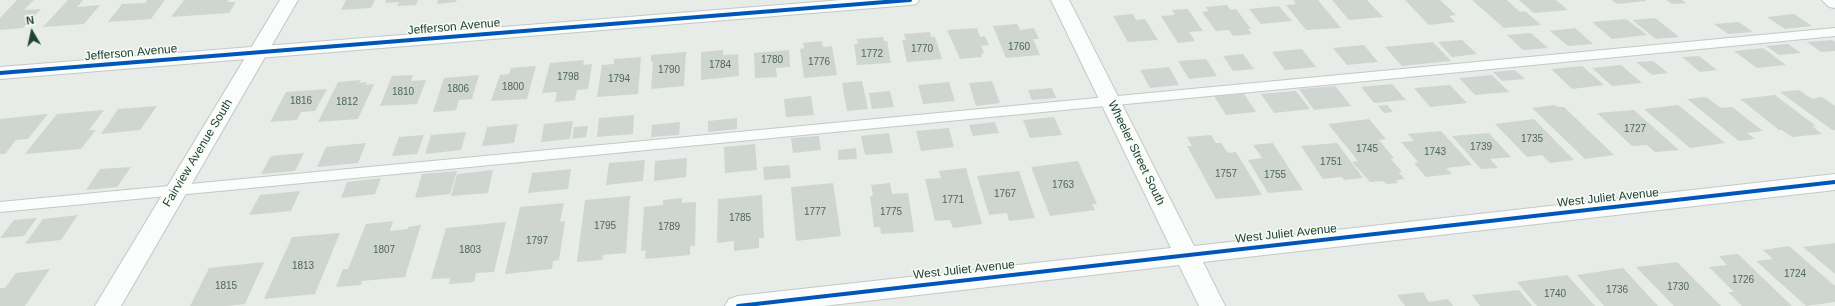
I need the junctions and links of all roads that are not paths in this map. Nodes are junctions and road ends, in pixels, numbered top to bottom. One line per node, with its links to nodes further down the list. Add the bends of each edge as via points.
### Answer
1 (289, 0): 7 (street, Fairview Avenue South)
2 (910, 0): 7 (street, Jefferson Avenue)
3 (1060, 0): 9 (street, Wheeler Street South)
4 (1831, 0): 5 (street)
5 (1835, 3)
6 (1835, 32): 9 (lane)
7 (258, 52): 8 (street, Jefferson Avenue); 11 (street, Fairview Avenue South)
8 (0, 73)
9 (1110, 101): 11 (lane); 13 (street, Wheeler Street South)
10 (1835, 182): 13 (street, West Juliet Avenue)
11 (176, 190): 12 (lane); 14 (street, Fairview Avenue South)
12 (0, 207)
13 (1187, 255): 15 (street, West Juliet Avenue); 16 (street, Wheeler Street South)
14 (108, 306)
15 (738, 306)
16 (1212, 306)

